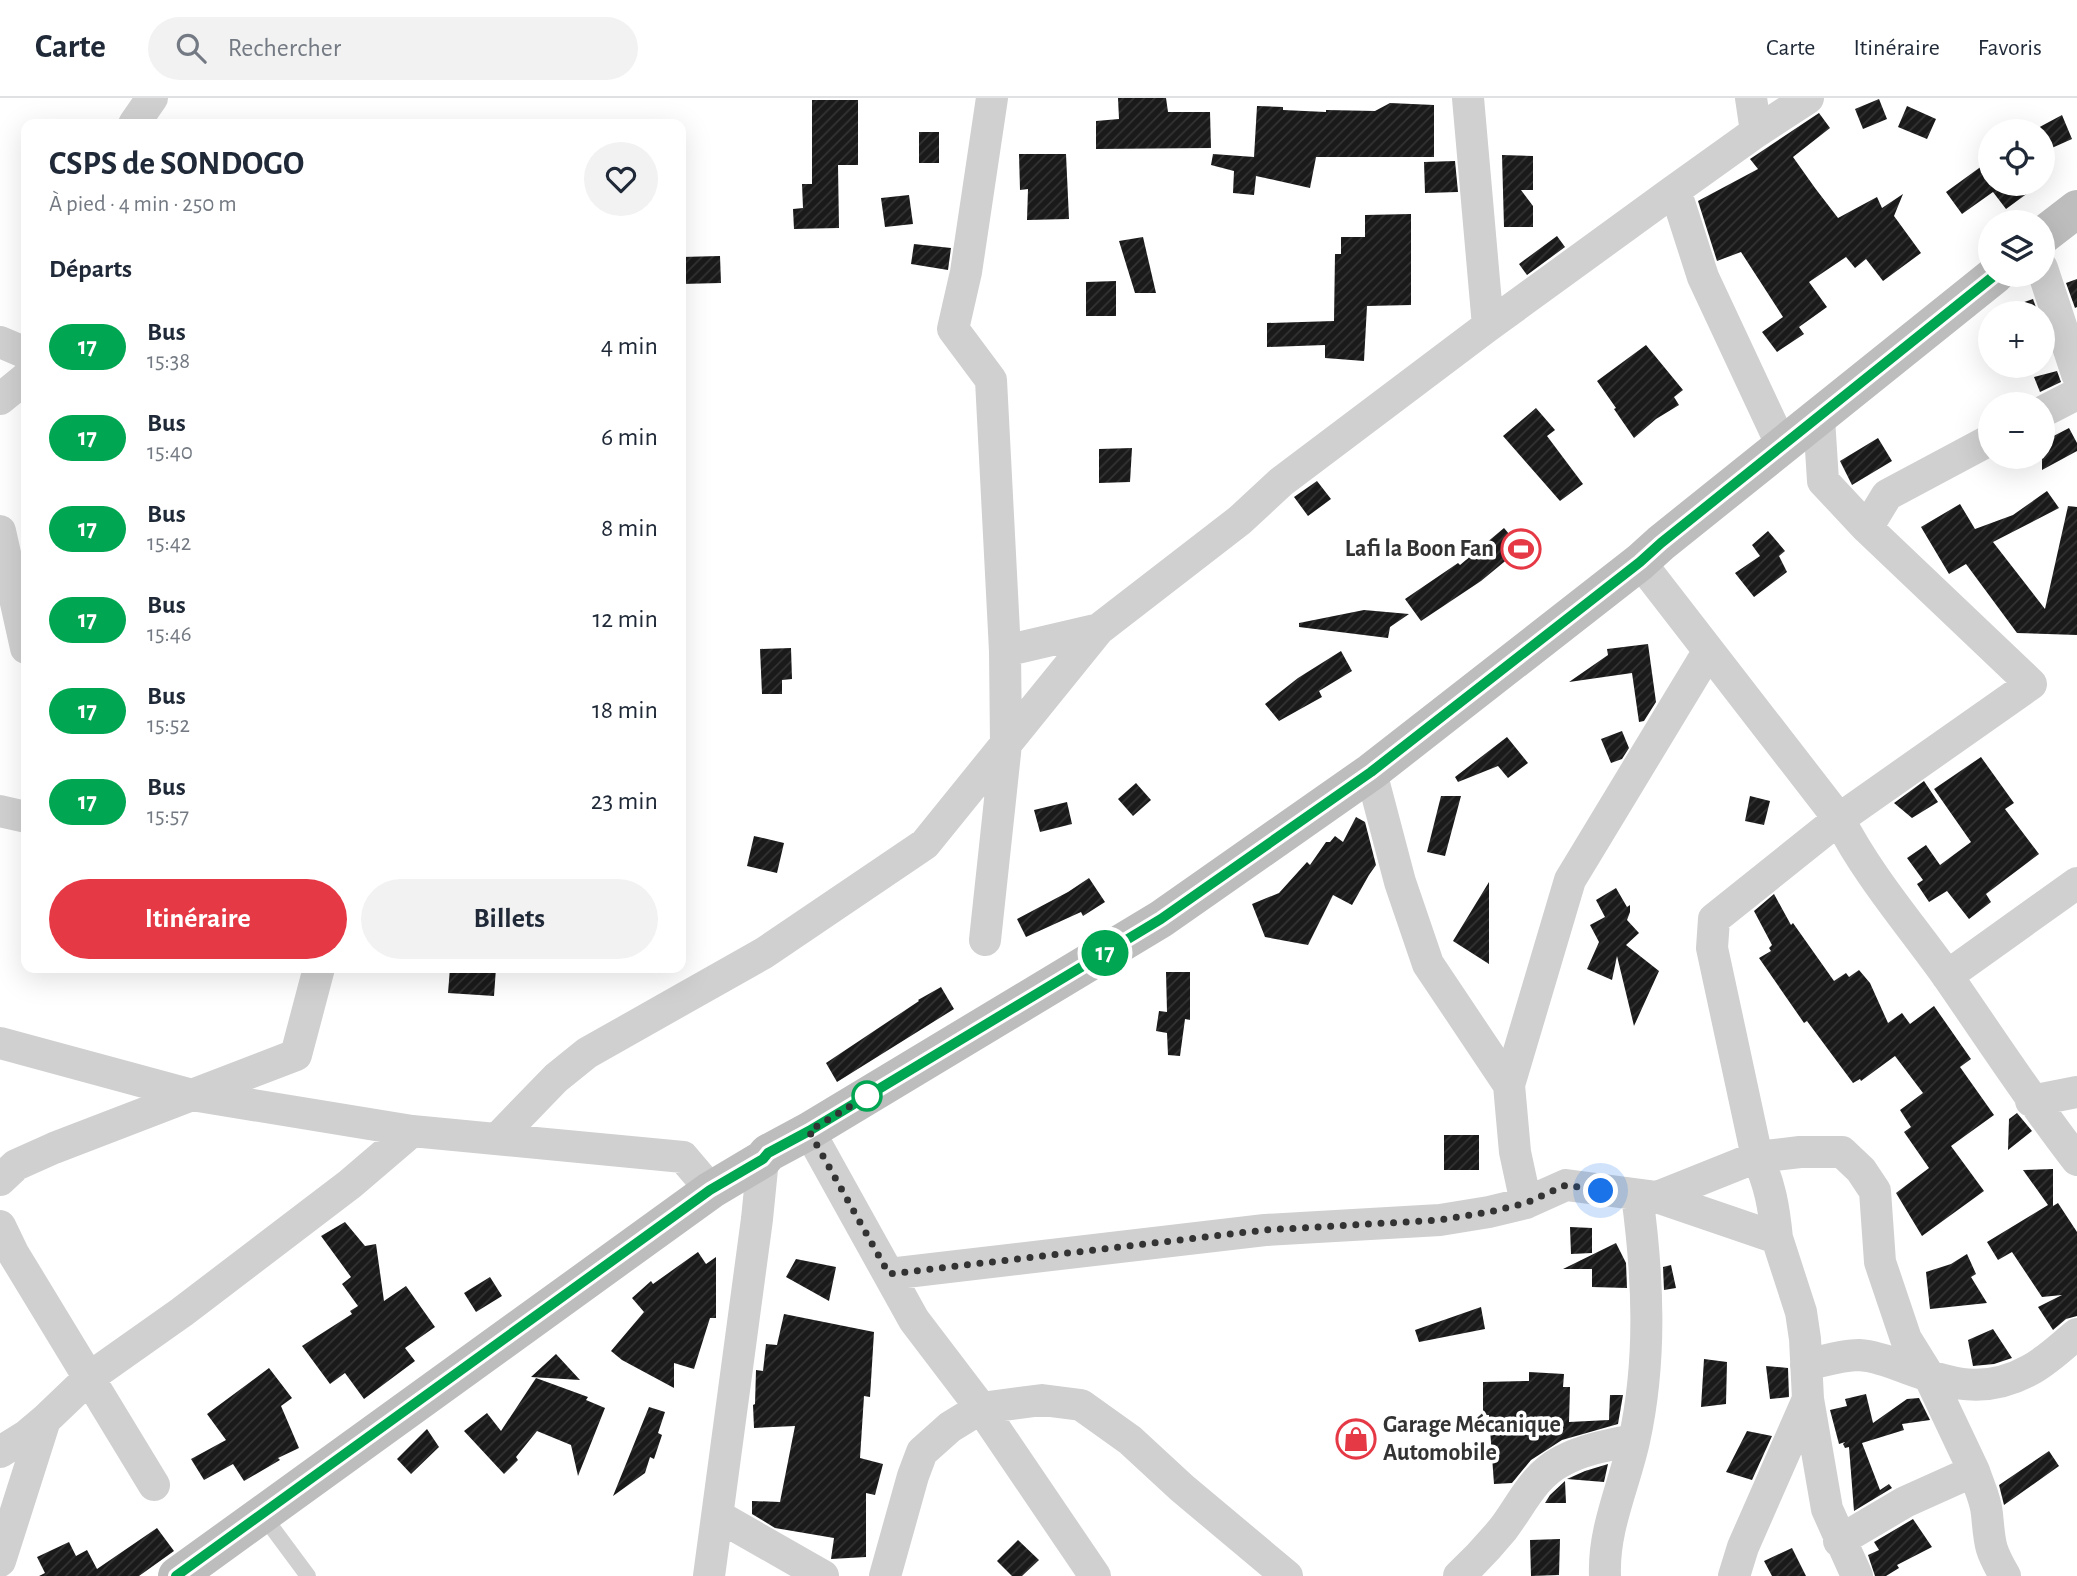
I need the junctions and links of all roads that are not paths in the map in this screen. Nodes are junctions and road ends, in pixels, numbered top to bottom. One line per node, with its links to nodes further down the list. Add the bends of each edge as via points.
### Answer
1 (152, 98): 6 (street)
2 (992, 98): 29 (street, via 967,272 953,329 990,380)
3 (1468, 98): 13 (street)
4 (1751, 98): 7 (street)
5 (1808, 98): 7 (street)
6 (137, 119)
7 (1756, 132): 8 (street)
8 (1675, 190): 13 (street); 22 (street, via 1703,277)
9 (2077, 209): 10 (street)
10 (2055, 226)
11 (1980, 287): 21 (street)
12 (2048, 287): 16 (street)
13 (1488, 326): 28 (street, via 1281,482 1240,520)
14 (0, 342): 15 (street)
15 (21, 351)
16 (2077, 374)
17 (21, 382): 19 (street)
18 (2077, 394): 20 (street)
19 (0, 399)
20 (2055, 405)
21 (1819, 418): 22 (street); 24 (street, via 1823,481)
22 (1782, 446): 26 (street)
23 (1978, 446): 24 (street, via 1888,495)
24 (1867, 528): 35 (street, via 2031,684)
25 (0, 531): 27 (street)
26 (1640, 562): 30 (street); 32 (street)
27 (21, 626)
28 (1099, 629): 29 (street); 31 (street)
29 (1005, 651): 31 (street)
30 (1708, 652): 35 (street); 42 (street, via 1570,880)
31 (1006, 744): 37 (street); 40 (street, via 925,844 764,953)
32 (1371, 772): 42 (street, via 1400,882 1429,964); 47 (street, via 1161,919)
33 (0, 811): 34 (street)
34 (21, 816)
35 (1839, 819): 39 (street); 49 (street, via 1714,919 1712,926 1712,948)
36 (2077, 883): 39 (street)
37 (985, 940)
38 (318, 973): 44 (street, via 296,1055)
39 (1947, 976): 45 (street)
40 (688, 979): 48 (street, via 556,1078)
41 (0, 1043): 44 (street)
42 (1509, 1086): 55 (street)
43 (2077, 1092): 45 (street)
44 (191, 1094): 46 (street); 52 (street, via 16,1165)
45 (2031, 1101): 51 (street)
46 (412, 1131): 48 (street); 62 (street, via 350,1184)
47 (809, 1131): 50 (street); 58 (street)
48 (497, 1139): 53 (street, via 683,1157)
49 (1757, 1157): 54 (street); 57 (street, via 1772,1196); 61 (street, via 1842,1152 1861,1170 1875,1191 1880,1262 1906,1339)
50 (763, 1159): 53 (street); 71 (street)
51 (2077, 1160)
52 (0, 1180)
53 (710, 1190): 70 (street)
54 (1647, 1196): 55 (street, via 1566,1185); 57 (street); 66 (street, via 1647,1326)
55 (1526, 1203): 58 (street, via 1440,1220 1265,1230)
56 (0, 1226): 62 (street)
57 (1777, 1238): 60 (street, via 1801,1312)
58 (889, 1274): 64 (street, via 914,1320)
59 (2077, 1334): 61 (street, via 2030,1370 1994,1384 1967,1385)
60 (1806, 1365): 61 (street, via 1861,1355); 63 (street)
61 (1929, 1376): 68 (street)
62 (90, 1377): 65 (street); 69 (street)
63 (1808, 1399): 72 (street, via 1827,1508); 83 (street)
64 (981, 1408): 78 (street, via 922,1452); 79 (street); 80 (street, via 1042,1400 1081,1405 1130,1440)
65 (45, 1420): 67 (street); 73 (street)
66 (1634, 1440): 81 (street, via 1588,1450 1545,1471 1483,1553); 82 (street, via 1607,1539)
67 (0, 1451)
68 (1974, 1471): 72 (street, via 1905,1502); 85 (street, via 1987,1512 1990,1551)
69 (153, 1485)
70 (262, 1514): 74 (street); 75 (lane)
71 (718, 1516): 76 (street); 77 (street)
72 (1839, 1541): 84 (street)
73 (0, 1561)
74 (177, 1576)
75 (308, 1576)
76 (709, 1576)
77 (823, 1576)
78 (885, 1576)
79 (1095, 1576)
80 (1287, 1576)
81 (1459, 1576)
82 (1605, 1576)
83 (1734, 1576)
84 (1857, 1576)
85 (2005, 1576)

